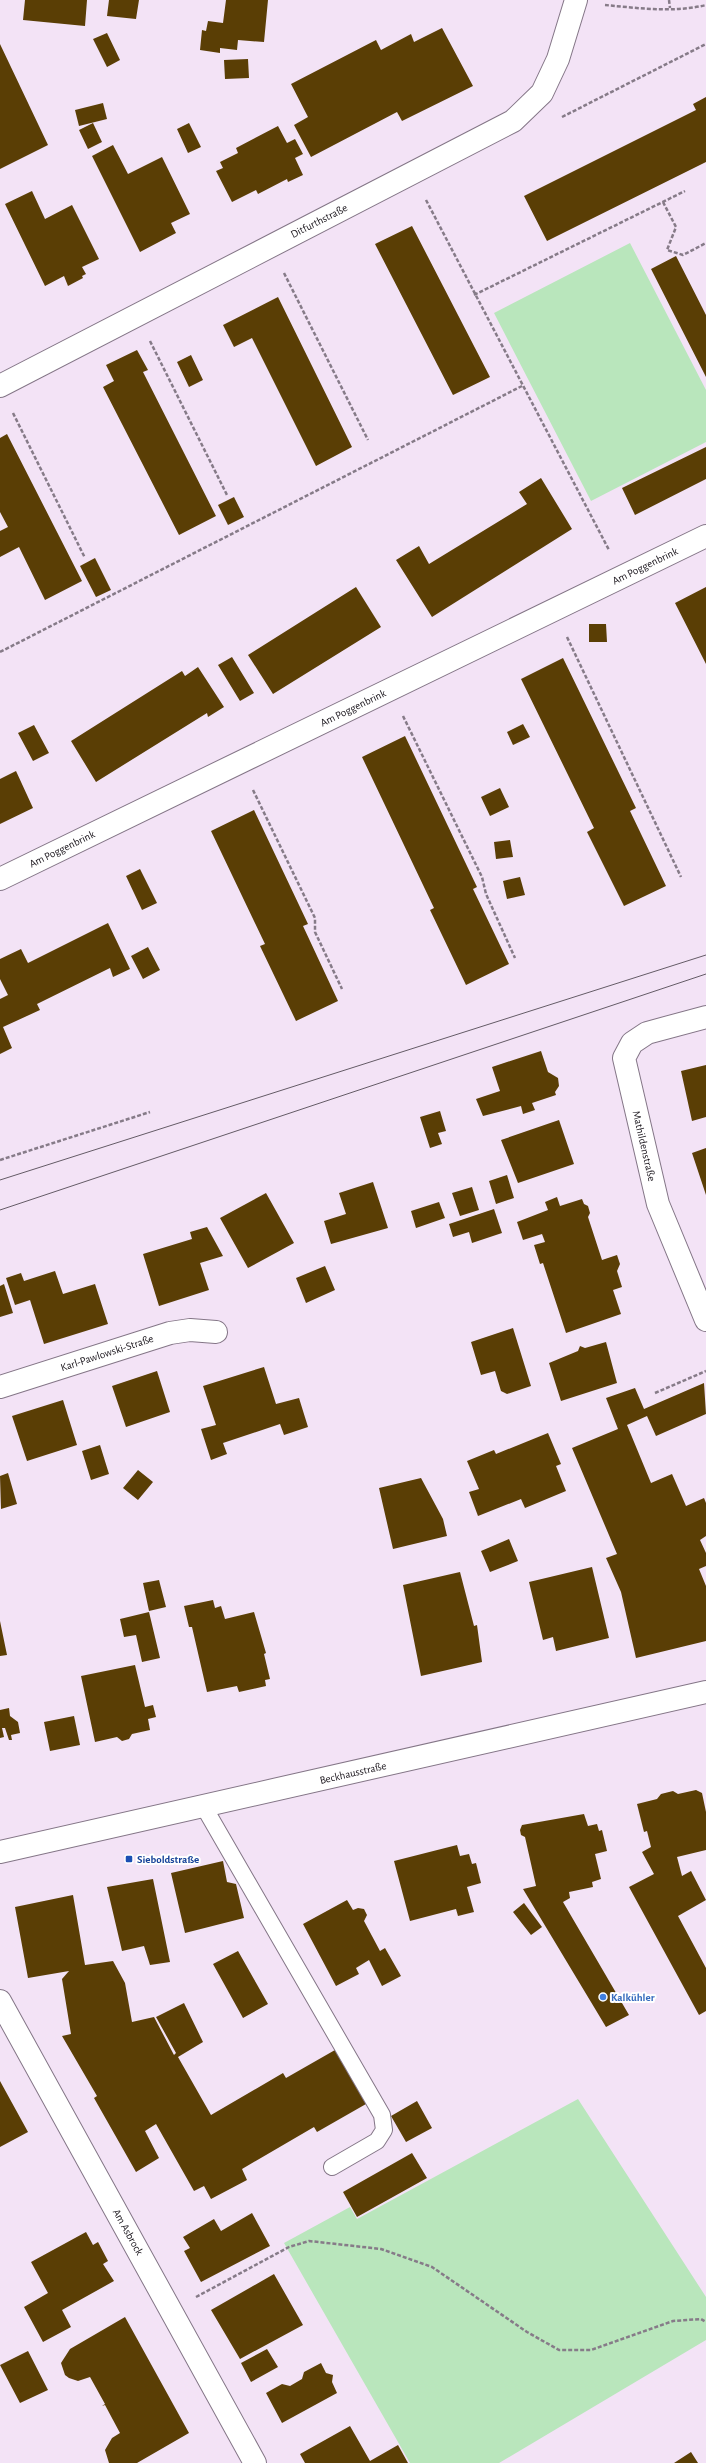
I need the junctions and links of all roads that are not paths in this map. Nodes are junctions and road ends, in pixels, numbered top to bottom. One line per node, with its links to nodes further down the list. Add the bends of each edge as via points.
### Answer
1 (576, 1): 2 (street, Ditfurthstraße, via 558,59 542,93 513,121)
2 (0, 386)
3 (706, 536): 4 (street, Am Poggenbrink)
4 (0, 879)
5 (706, 1017): 6 (street, Mathildenstraße, via 647,1033 632,1043 624,1058 658,1204)
6 (706, 1320)
7 (216, 1332): 8 (street, Karl-Pawlowski-Straße, via 190,1330 170,1333)
8 (0, 1387)
9 (706, 1692): 10 (street, Beckhausstraße)
10 (204, 1807): 11 (street, Beckhausstraße); 13 (lane, via 382,2115 384,2130 377,2141)
11 (0, 1852)
12 (0, 2001): 14 (street, Am Asbrock)
13 (332, 2167)
14 (256, 2463)

